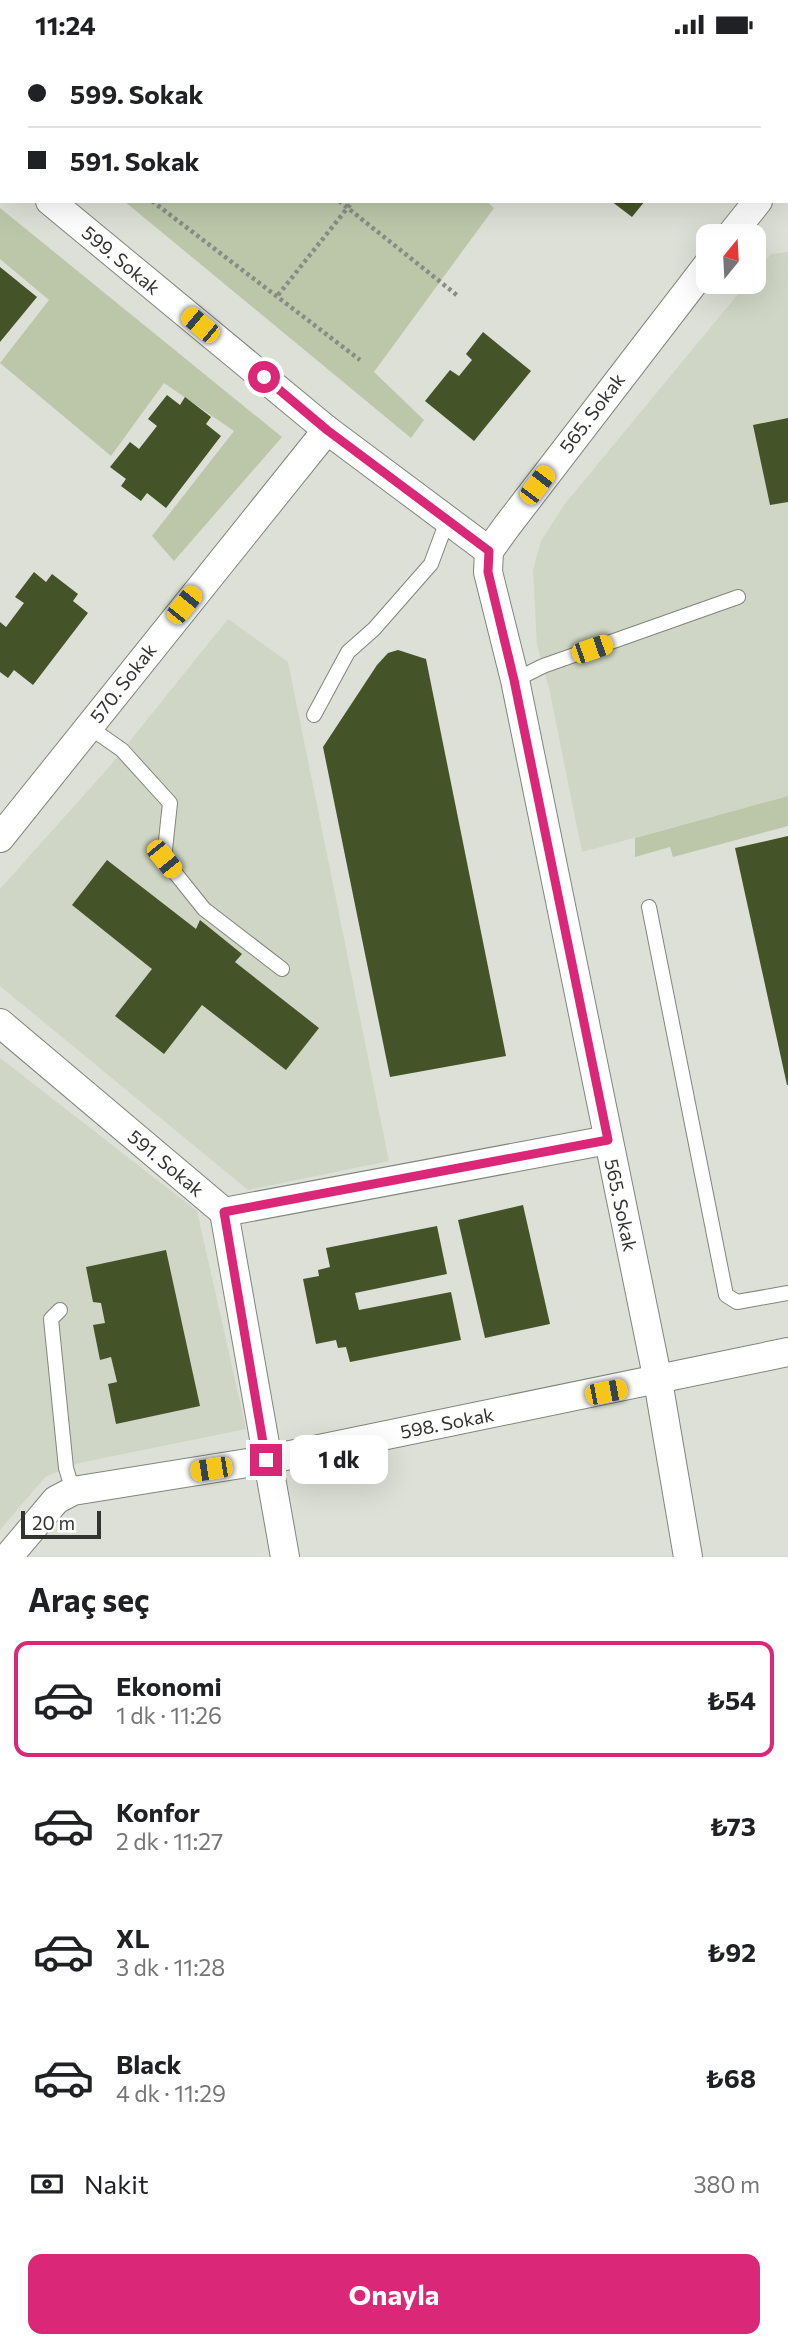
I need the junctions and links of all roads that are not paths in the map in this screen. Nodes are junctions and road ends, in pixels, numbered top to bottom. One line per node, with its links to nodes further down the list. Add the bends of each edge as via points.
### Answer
1 (52, 203): 5 (street, 599. Sokak)
2 (756, 203): 3 (street)
3 (740, 224)
4 (696, 280): 7 (street, 565. Sokak)
5 (327, 430): 6 (street, 599. Sokak); 11 (street, 570. Sokak)
6 (447, 521): 7 (street, 599. Sokak); 10 (lane, via 431,564 348,652)
7 (489, 551): 9 (street, 565. Sokak, via 488,572)
8 (738, 597): 9 (lane)
9 (514, 680): 16 (street, 565. Sokak)
10 (314, 715)
11 (89, 727): 12 (street, 570. Sokak); 14 (lane, via 122,750 170,803 164,859 204,909)
12 (0, 838)
13 (649, 907): 18 (lane, via 726,1295 737,1302)
14 (282, 969)
15 (0, 1023): 17 (street, 591. Sokak)
16 (608, 1140): 17 (street); 21 (street, 565. Sokak)
17 (224, 1212): 22 (street)
18 (788, 1293)
19 (60, 1310): 23 (lane, via 51,1319 66,1468)
20 (788, 1352): 21 (street, 598. Sokak)
21 (658, 1381): 22 (street, 598. Sokak); 26 (street, 565. Sokak)
22 (266, 1460): 23 (street, 598. Sokak); 25 (street)
23 (73, 1491): 24 (street, 598. Sokak, via 57,1500)
24 (8, 1557)
25 (285, 1557)
26 (688, 1557)

